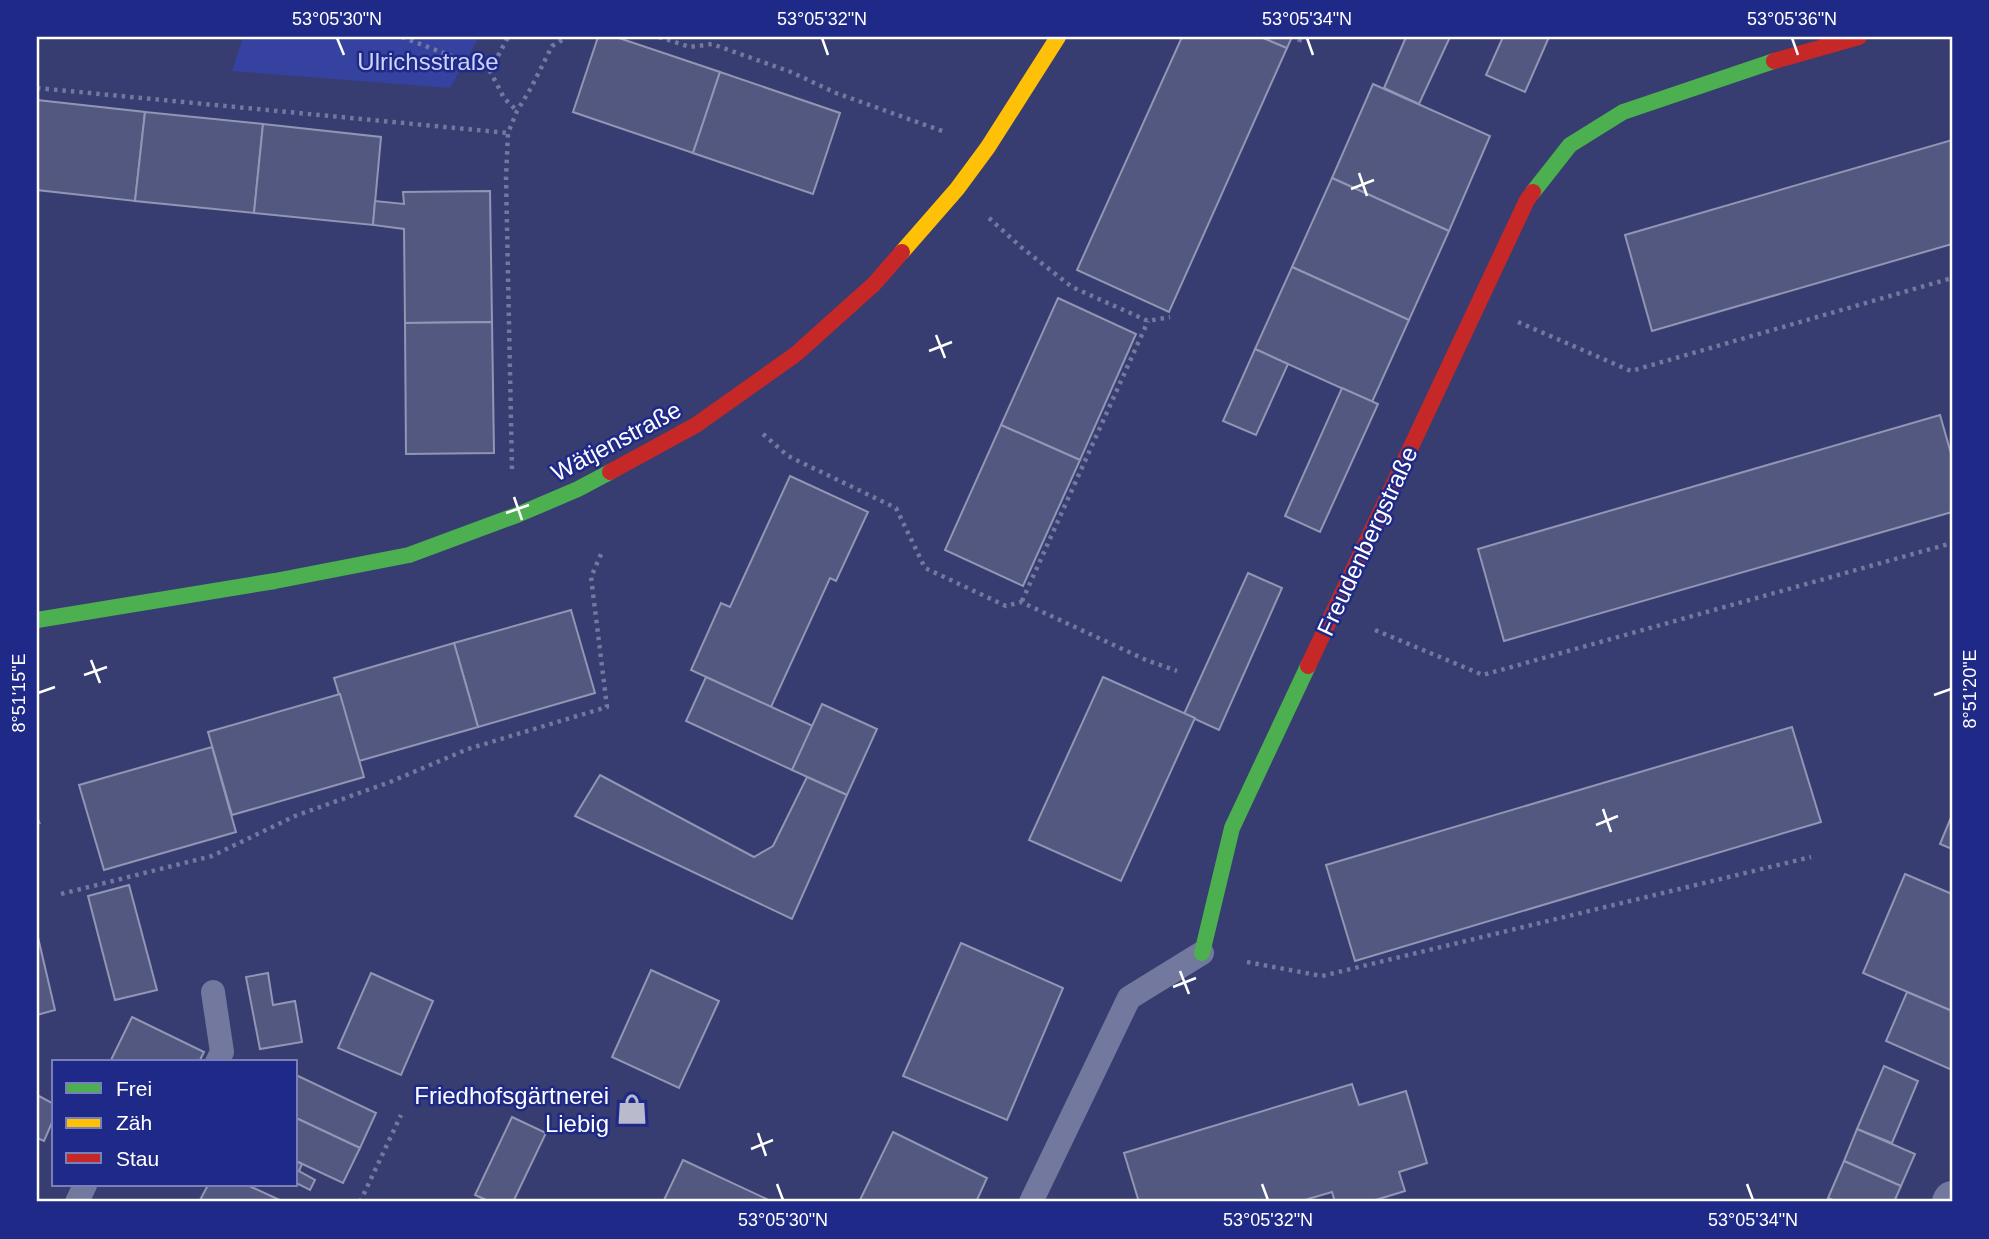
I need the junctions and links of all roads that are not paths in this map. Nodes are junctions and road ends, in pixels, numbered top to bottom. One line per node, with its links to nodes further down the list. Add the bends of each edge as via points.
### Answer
1 (1058, 37): 3 (street, Wätjenstraße, via 957,189 874,284 796,354 696,425 578,489 409,555)
2 (1859, 37): 4 (street, Freudenbergstraße, via 1623,112 1570,145 1527,200 1232,828)
3 (37, 620)
4 (1202, 953): 9 (lane, via 1129,998)
5 (213, 992): 6 (lane, via 222,1052)
6 (219, 1060)
7 (85, 1186): 8 (lane)
8 (77, 1202)
9 (1031, 1202)

